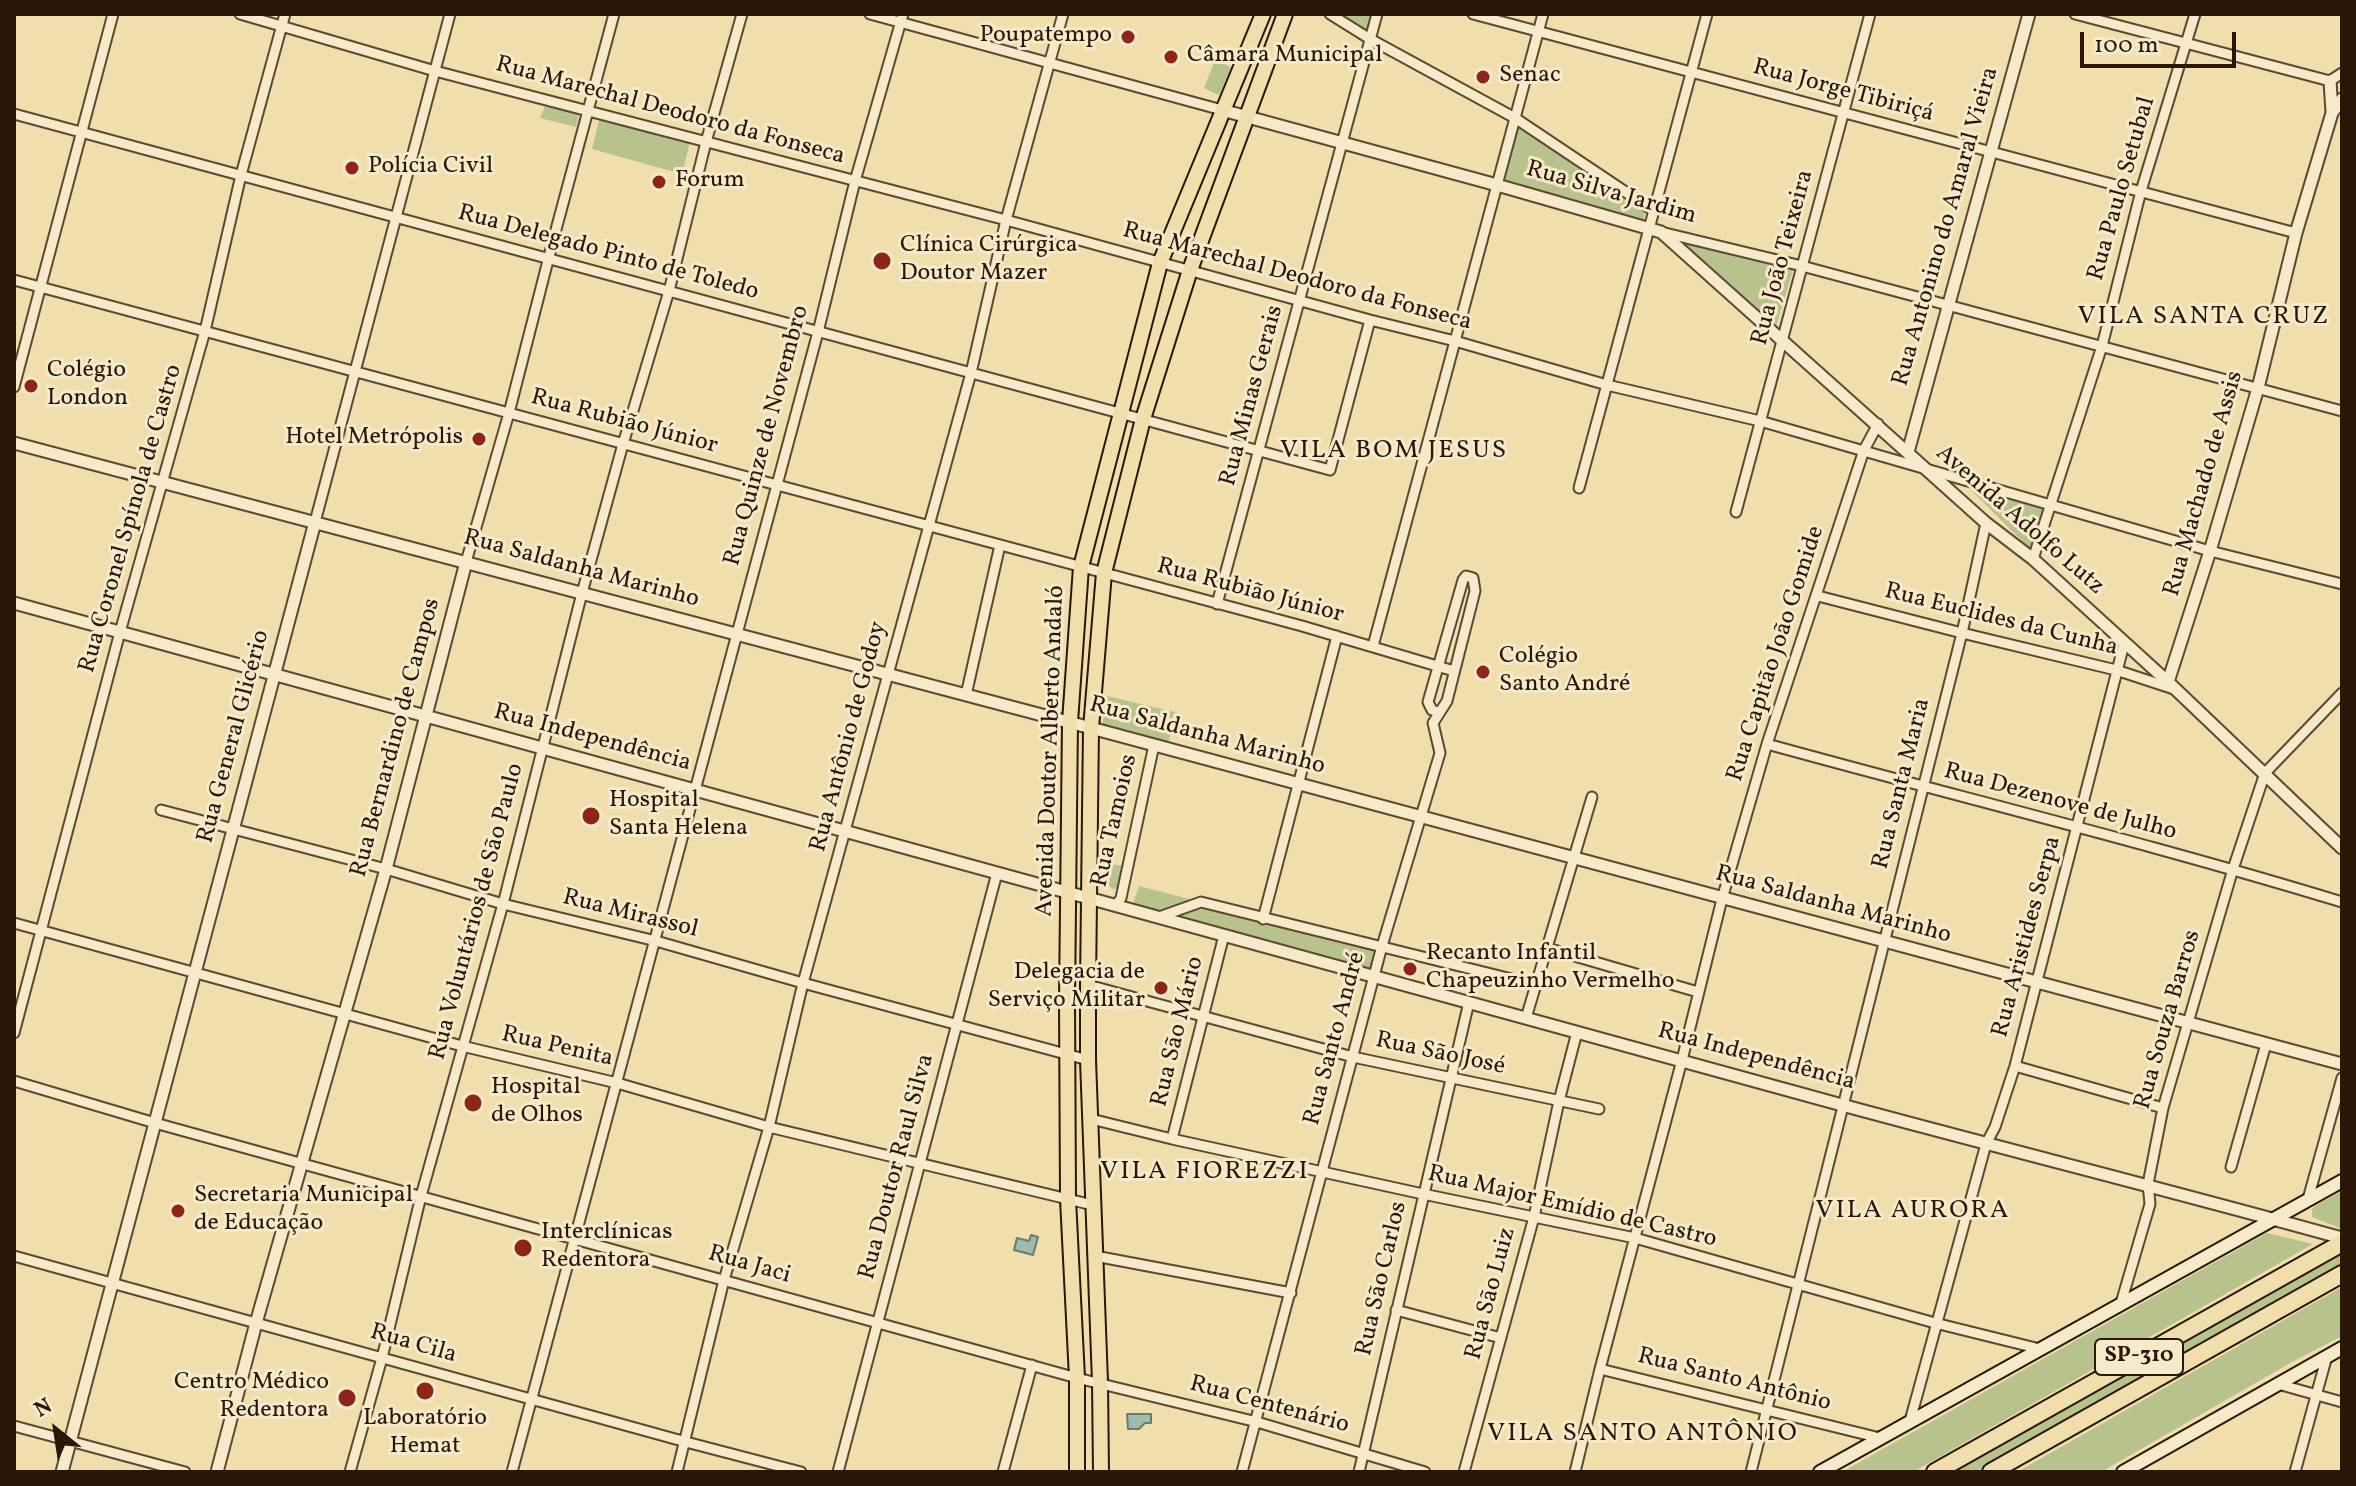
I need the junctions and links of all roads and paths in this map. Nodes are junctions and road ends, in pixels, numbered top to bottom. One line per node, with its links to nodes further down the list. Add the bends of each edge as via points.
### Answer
1 (113, 14): 38 (street)
2 (240, 14): 21 (street, Rua Marechal Deodoro da Fonseca)
3 (285, 14): 21 (street, Rua Coronel Spínola de Castro)
4 (450, 14): 26 (street, Rua General Glicério)
5 (614, 14): 32 (street, Rua Bernardino de Campos)
6 (742, 14): 39 (street, Rua Voluntários de São Paulo)
7 (870, 14): 20 (street, Rua Silva Jardim)
8 (1063, 14): 25 (street, Rua Antônio de Godoy)
9 (1263, 14): 31 (main road, Avenida Doutor Alberto Andaló)
10 (1285, 14): 36 (main road, Avenida Doutor Alberto Andaló)
11 (1330, 14): 23 (street)
12 (1377, 14): 23 (street, Rua Minas Gerais)
13 (1473, 14): 22 (street, Rua Jorge Tibiriçá)
14 (1543, 14): 22 (street)
15 (1707, 14): 27 (street)
16 (1870, 14): 33 (street, Rua João Teixeira)
17 (2029, 14): 41 (street, Rua Antonino do Amaral Vieira)
18 (2075, 14): 24 (street)
19 (2195, 14): 24 (street, Rua Paulo Setubal)
20 (902, 18): 25 (street, Rua Silva Jardim); 43 (street, Rua Quinze de Novembro)
21 (281, 26): 26 (street, Rua Marechal Deodoro da Fonseca); 42 (street, Rua Coronel Spínola de Castro)
22 (1538, 32): 27 (street, Rua Jorge Tibiriçá); 37 (street)
23 (1370, 39): 37 (street); 40 (street, Rua Minas Gerais)
24 (2186, 43): 29 (street); 45 (street, Rua Paulo Setubal)
25 (1050, 62): 31 (street, Rua Silva Jardim); 48 (street, Rua Antônio de Godoy)
26 (435, 71): 32 (street, Rua Marechal Deodoro da Fonseca); 47 (street, Rua General Glicério)
27 (1692, 72): 33 (street, Rua Jorge Tibiriçá); 46 (street)
28 (2342, 73): 29 (street)
29 (2330, 81): 34 (street, Rua Machado de Assis)
30 (2342, 99): 34 (street, Rua Machado de Assis)
31 (1222, 110): 36 (street, Rua Silva Jardim); 52 (main road, Avenida Doutor Alberto Andaló)
32 (589, 111): 39 (street, Rua Marechal Deodoro da Fonseca); 51 (street, Rua Bernardino de Campos)
33 (1844, 112): 41 (street, Rua Jorge Tibiriçá); 53 (street, Rua João Teixeira)
34 (2332, 113): 50 (street, Rua Machado de Assis)
35 (14, 114): 38 (street, Rua Delegado Pinto de Toledo)
36 (1245, 118): 40 (street, Rua Silva Jardim); 54 (main road, Avenida Doutor Alberto Andaló)
37 (1515, 118): 44 (street); 46 (street)
38 (81, 132): 42 (street, Rua Delegado Pinto de Toledo); 56 (street)
39 (706, 142): 43 (street, Rua Marechal Deodoro da Fonseca); 57 (street, Rua Voluntários de São Paulo)
40 (1342, 143): 44 (street, Rua Silva Jardim); 58 (street, Rua Minas Gerais)
41 (1991, 152): 45 (street, Rua Jorge Tibiriçá); 59 (street, Rua Antonino do Amaral Vieira)
42 (241, 175): 47 (street, Rua Delegado Pinto de Toledo); 61 (street, Rua Coronel Spínola de Castro)
43 (855, 181): 48 (street, Rua Marechal Deodoro da Fonseca); 62 (street, Rua Quinze de Novembro)
44 (1497, 185): 49 (street, Rua Silva Jardim); 63 (street)
45 (2141, 191): 50 (street, Rua Jorge Tibiriçá); 65 (street, Rua Paulo Setubal)
46 (1654, 211): 49 (street)
47 (396, 217): 51 (street, Rua Delegado Pinto de Toledo); 66 (street, Rua General Glicério)
48 (1006, 220): 52 (street, Rua Marechal Deodoro da Fonseca); 67 (street, Rua Antônio de Godoy)
49 (1655, 231): 53 (street, Rua Silva Jardim); 64 (street, Avenida Adolfo Lutz); 68 (street)
50 (2296, 233): 70 (street, Rua Machado de Assis)
51 (548, 258): 57 (street, Rua Delegado Pinto de Toledo); 72 (street, Rua Bernardino de Campos)
52 (1160, 263): 54 (street, Rua Marechal Deodoro da Fonseca); 73 (main road, Avenida Doutor Alberto Andaló)
53 (1802, 266): 59 (street, Rua Silva Jardim); 64 (street, Rua João Teixeira)
54 (1190, 270): 58 (street, Rua Marechal Deodoro da Fonseca); 74 (main road, Avenida Doutor Alberto Andaló)
55 (14, 280): 56 (street, Rua Rubião Júnior)
56 (40, 287): 61 (street, Rua Rubião Júnior); 69 (street)
57 (669, 291): 62 (street, Rua Delegado Pinto de Toledo); 78 (street, Rua Voluntários de São Paulo)
58 (1299, 300): 60 (street, Rua Marechal Deodoro da Fonseca); 80 (street, Rua Minas Gerais)
59 (1948, 305): 65 (street, Rua Silva Jardim); 81 (street, Rua Antonino do Amaral Vieira)
60 (1370, 320): 63 (street, Rua Marechal Deodoro da Fonseca); 80 (street, Rua Delegado Pinto de Toledo, via 1330,470)
61 (205, 331): 66 (street, Rua Rubião Júnior); 83 (street, Rua Coronel Spínola de Castro)
62 (818, 332): 67 (street, Rua Delegado Pinto de Toledo); 84 (street, Rua Quinze de Novembro)
63 (1455, 341): 68 (street, Rua Marechal Deodoro da Fonseca); 109 (street)
64 (1782, 341): 75 (street, Rua João Teixeira); 76 (street, Avenida Adolfo Lutz)
65 (2102, 346): 70 (street, Rua Silva Jardim); 86 (street, Rua Paulo Setubal)
66 (355, 372): 72 (street, Rua Rubião Júnior); 88 (street, Rua General Glicério)
67 (971, 373): 73 (street, Rua Delegado Pinto de Toledo); 90 (street, Rua Antônio de Godoy)
68 (1607, 385): 75 (street, Rua Marechal Deodoro da Fonseca); 85 (street)
69 (14, 387)
70 (2258, 388): 71 (street, Rua Silva Jardim); 92 (street, Rua Machado de Assis)
71 (2342, 411)
72 (509, 413): 78 (street, Rua Rubião Júnior); 94 (street, Rua Bernardino de Campos)
73 (1120, 413): 74 (street, Rua Delegado Pinto de Toledo); 95 (main road, Avenida Doutor Alberto Andaló)
74 (1143, 419): 80 (street, Rua Delegado Pinto de Toledo); 96 (main road, Avenida Doutor Alberto Andaló)
75 (1760, 421): 79 (street, Rua Marechal Deodoro da Fonseca); 87 (street, Rua João Teixeira)
76 (1878, 424): 79 (street, Rua Capitão João Gomide); 81 (street, Avenida Adolfo Lutz)
77 (14, 443): 83 (street, Rua Saldanha Marinho)
78 (623, 444): 84 (street, Rua Rubião Júnior); 98 (street, Rua Voluntários de São Paulo)
79 (1864, 450): 82 (street, Rua Marechal Deodoro da Fonseca); 99 (street, Rua Capitão João Gomide)
80 (1258, 451): 101 (street, Rua Minas Gerais)
81 (1908, 452): 82 (street, Avenida Adolfo Lutz)
82 (1923, 466): 86 (street, Rua Marechal Deodoro da Fonseca); 89 (street, Avenida Adolfo Lutz)
83 (163, 482): 88 (street, Rua Saldanha Marinho); 104 (street, Rua Coronel Spínola de Castro)
84 (777, 485): 90 (street, Rua Rubião Júnior); 106 (street, Rua Quinze de Novembro)
85 (1579, 488)
86 (2051, 504): 92 (street, Rua Marechal Deodoro da Fonseca); 93 (street, Rua Paulo Setubal)
87 (1736, 512)
88 (315, 522): 94 (street, Rua Saldanha Marinho); 116 (street, Rua General Glicério)
89 (1986, 523): 93 (street, Avenida Adolfo Lutz); 105 (street, Rua Santa Maria)
90 (928, 525): 91 (street, Rua Rubião Júnior); 115 (street, Rua Antônio de Godoy)
91 (1000, 545): 95 (street, Rua Rubião Júnior); 119 (street)
92 (2210, 551): 97 (street, Rua Marechal Deodoro da Fonseca); 117 (street, Rua Machado de Assis)
93 (2033, 559): 108 (street, Avenida Adolfo Lutz)
94 (466, 562): 98 (street, Rua Saldanha Marinho); 121 (street, Rua Bernardino de Campos)
95 (1081, 567): 96 (street, Rua Rubião Júnior); 122 (main road, Avenida Doutor Alberto Andaló)
96 (1104, 573): 101 (street, Rua Rubião Júnior); 123 (main road, Avenida Doutor Alberto Andaló)
97 (2342, 584)
98 (582, 593): 106 (street, Rua Saldanha Marinho); 126 (street, Rua Voluntários de São Paulo)
99 (1818, 596): 105 (street, Rua Euclides da Cunha); 124 (street, Rua Capitão João Gomide)
100 (14, 603): 104 (street, Rua Independência)
101 (1217, 604): 107 (street, Rua Rubião Júnior)
102 (1453, 617): 103 (street); 103 (street, Rua Santo André, via 1463,580 1473,578); 110 (street, Rua Santo André)
103 (1467, 622): 111 (street, Rua Santo André)
104 (120, 632): 116 (street, Rua Independência); 151 (street, Rua Coronel Spínola de Castro)
105 (1962, 633): 113 (street, Rua Euclides da Cunha); 129 (street, Rua Santa Maria)
106 (736, 634): 115 (street, Rua Saldanha Marinho); 130 (street, Rua Quinze de Novembro)
107 (1337, 636): 109 (street, Rua Rubião Júnior); 128 (street)
108 (2124, 644): 113 (street, Rua Aristides Serpa); 117 (street, Avenida Adolfo Lutz)
109 (1373, 646): 112 (street, Rua Rubião Júnior)
110 (1445, 646): 111 (street); 112 (street, Rua Santo André)
111 (1459, 650): 114 (street, Rua Santo André)
112 (1440, 666): 114 (street, Rua Rubião Júnior); 120 (street, Rua Santo André, via 1428,702)
113 (2116, 670): 117 (street, Rua Euclides da Cunha); 134 (street, Rua Aristides Serpa)
114 (1454, 671): 120 (street, Rua Santo André)
115 (887, 674): 119 (street, Rua Saldanha Marinho); 136 (street, Rua Antônio de Godoy)
116 (274, 675): 121 (street, Rua Independência); 135 (street, Rua General Glicério)
117 (2171, 686): 127 (street, Avenida Adolfo Lutz)
118 (2342, 693): 127 (street)
119 (966, 695): 122 (street, Rua Saldanha Marinho)
120 (1439, 712): 133 (street, Rua Santo André, via 1433,723 1440,753)
121 (427, 717): 126 (street, Rua Independência); 139 (street, Rua Bernardino de Campos)
122 (1070, 722): 123 (street, Rua Saldanha Marinho); 142 (main road, Avenida Doutor Alberto Andaló)
123 (1091, 728): 125 (street, Rua Saldanha Marinho); 143 (main road, Avenida Doutor Alberto Andaló)
124 (1767, 744): 129 (street, Rua Dezenove de Julho); 144 (street, Rua Capitão João Gomide)
125 (1154, 745): 128 (street, Rua Saldanha Marinho); 147 (street, Rua Tamoios)
126 (543, 748): 130 (street, Rua Independência); 146 (street, Rua Voluntários de São Paulo)
127 (2265, 773): 137 (street, Avenida Adolfo Lutz); 140 (street, Rua Souza Barros)
128 (1298, 784): 133 (street, Rua Saldanha Marinho); 149 (street)
129 (1922, 787): 134 (street, Rua Dezenove de Julho); 154 (street, Rua Santa Maria)
130 (695, 790): 136 (street, Rua Independência); 153 (street, Rua Quinze de Novembro)
131 (1592, 797): 138 (street)
132 (161, 810): 135 (street, Rua Mirassol)
133 (1420, 817): 138 (street, Rua Saldanha Marinho); 155 (street, Rua Santo André)
134 (2077, 828): 140 (street, Rua Dezenove de Julho); 160 (street, Rua Aristides Serpa)
135 (233, 829): 139 (street, Rua Mirassol); 157 (street, Rua General Glicério)
136 (845, 831): 141 (street, Rua Independência); 159 (street, Rua Antônio de Godoy)
137 (2342, 848)
138 (1572, 859): 144 (street, Rua Saldanha Marinho); 156 (street)
139 (386, 869): 146 (street, Rua Mirassol); 165 (street, Rua Bernardino de Campos)
140 (2233, 869): 145 (street, Rua Dezenove de Julho); 168 (street, Rua Souza Barros)
141 (997, 873): 142 (street, Rua Independência); 169 (street, Rua Doutor Raul Silva)
142 (1069, 891): 143 (street, Rua Independência); 174 (main road, Avenida Doutor Alberto Andaló)
143 (1089, 898): 147 (street, Rua Independência); 161 (main road, Avenida Doutor Alberto Andaló)
144 (1722, 899): 154 (street, Rua Saldanha Marinho); 163 (street, Rua Capitão João Gomide)
145 (2342, 902)
146 (503, 904): 153 (street, Rua Mirassol); 173 (street, Rua Voluntários de São Paulo)
147 (1116, 905): 148 (street, Rua Independência)
148 (1159, 917): 149 (street, via 1201,902); 152 (street, Rua Independência)
149 (1263, 919): 155 (street)
150 (14, 923): 151 (street, Rua Penita)
151 (40, 931): 157 (street, Rua Penita); 171 (street, Rua Coronel Spínola de Castro)
152 (1224, 935): 158 (street, Rua Independência); 166 (street, Rua São Mário)
153 (656, 941): 159 (street, Rua Mirassol); 183 (street, Rua Quinze de Novembro)
154 (1885, 942): 160 (street, Rua Saldanha Marinho); 185 (street, Rua Santa Maria)
155 (1382, 946): 158 (street, Rua Santo André); 162 (street)
156 (1547, 948): 162 (street); 163 (street)
157 (195, 972): 165 (street, Rua Penita); 189 (street, Rua General Glicério)
158 (1374, 976): 164 (street, Rua Independência); 175 (street, Rua Santo André)
159 (803, 983): 169 (street, Rua Mirassol); 190 (street, Rua Antônio de Godoy)
160 (2037, 983): 168 (street, Rua Saldanha Marinho); 179 (street, Rua Aristides Serpa)
161 (1088, 985): 166 (street, Rua São José); 176 (main road, Avenida Doutor Alberto Andaló)
162 (1536, 985): 167 (street)
163 (1698, 992): 177 (street, Rua Capitão João Gomide)
164 (1469, 1002): 167 (street, Rua Independência); 180 (street, Rua São Carlos)
165 (346, 1013): 173 (street, Rua Penita); 193 (street, Rua Bernardino de Campos)
166 (1204, 1017): 175 (street, Rua São José); 191 (street, Rua São Mário)
167 (1526, 1018): 170 (street, Rua Independência)
168 (2188, 1023): 172 (street, Rua Saldanha Marinho); 186 (street, Rua Souza Barros)
169 (956, 1025): 174 (street, Rua Mirassol); 194 (street, Rua Doutor Raul Silva)
170 (1577, 1032): 177 (street, Rua Independência); 184 (street, Rua São Luiz)
171 (14, 1033)
172 (2266, 1044): 178 (street, Rua Saldanha Marinho); 195 (street)
173 (462, 1046): 183 (street, Rua Penita); 200 (street, Rua Voluntários de São Paulo)
174 (1068, 1055): 176 (street, Rua Mirassol); 201 (main road, Avenida Doutor Alberto Andaló)
175 (1353, 1057): 180 (street, Rua São José); 196 (street, Rua Santo André)
176 (1088, 1060): 188 (main road, Avenida Doutor Alberto Andaló)
177 (1682, 1060): 185 (street, Rua Independência); 206 (street, Rua Capitão João Gomide)
178 (2342, 1064)
179 (2015, 1066): 186 (street); 192 (street, Rua Aristides Serpa)
180 (1451, 1078): 184 (street, Rua São José); 199 (street, Rua São Carlos)
181 (2342, 1078): 202 (street)
182 (14, 1081): 189 (street, Rua Jaci)
183 (617, 1083): 190 (street, Rua Penita); 207 (street, Rua Quinze de Novembro)
184 (1559, 1101): 187 (street, Rua São José); 204 (street, Rua São Luiz)
185 (1842, 1105): 192 (street, Rua Independência); 215 (street, Rua Santa Maria)
186 (2163, 1108): 198 (street, Rua Souza Barros)
187 (1599, 1109)
188 (1091, 1119): 191 (street, Rua Major Emídio de Castro); 203 (main road, Avenida Doutor Alberto Andaló)
189 (155, 1123): 193 (street, Rua Jaci); 214 (street, Rua General Glicério)
190 (769, 1127): 194 (street, Rua Penita); 212 (street, Rua Antônio de Godoy)
191 (1172, 1139): 196 (street, Rua Major Emídio de Castro)
192 (1986, 1144): 198 (street, Rua Independência); 222 (street, Rua Aristides Serpa)
193 (302, 1163): 200 (street, Rua Jaci); 220 (street, Rua Bernardino de Campos)
194 (920, 1163): 201 (street, Rua Penita); 221 (street, Rua Doutor Raul Silva)
195 (2231, 1167)
196 (1322, 1172): 199 (street, Rua Major Emídio de Castro); 216 (street, Rua Santo André)
197 (2342, 1181): 202 (main road)
198 (2148, 1184): 205 (street, Rua Independência); 213 (street, Rua Souza Barros, via 2150,1204)
199 (1423, 1194): 204 (street, Rua Major Emídio de Castro); 219 (street, Rua São Carlos)
200 (421, 1196): 207 (street, Rua Jaci); 227 (street, Rua Voluntários de São Paulo)
201 (1068, 1199): 203 (street, Rua Penita); 230 (main road, Avenida Doutor Alberto Andaló)
202 (2308, 1199): 205 (main road)
203 (1093, 1205): 210 (main road, Avenida Doutor Alberto Andaló)
204 (1534, 1217): 206 (street, Rua Major Emídio de Castro); 223 (street, Rua São Luiz)
205 (2273, 1219): 208 (street, Rua Independência); 217 (main road)
206 (1635, 1238): 215 (street, Rua Major Emídio de Castro); 229 (street, Rua Capitão João Gomide)
207 (576, 1239): 212 (street, Rua Jaci); 234 (street, Rua Quinze de Novembro)
208 (2342, 1240): 264 (highway, SP-310)
209 (14, 1256): 214 (street, Rua Cila)
210 (1095, 1256): 216 (street); 231 (main road, Avenida Doutor Alberto Andaló)
211 (2342, 1274): 265 (highway, SP-310)
212 (724, 1280): 221 (street, Rua Jaci); 243 (street, Rua Antônio de Godoy)
213 (2128, 1281): 217 (street); 218 (street, Rua Souza Barros)
214 (112, 1283): 220 (street, Rua Cila); 242 (street, Rua General Glicério)
215 (1798, 1284): 222 (street, Rua Major Emídio de Castro); 236 (street, Rua Santa Maria)
216 (1291, 1293): 238 (street, Rua Santo André)
217 (2137, 1294): 218 (main road)
218 (2121, 1303): 225 (main road)
219 (1396, 1310): 223 (street); 245 (street, Rua São Carlos)
220 (256, 1323): 227 (street, Rua Cila); 248 (street, Rua Bernardino de Campos)
221 (877, 1323): 228 (street, Rua Jaci); 253 (street, Rua Doutor Raul Silva)
222 (1935, 1323): 225 (street, Rua Major Emídio de Castro); 237 (street, Rua Aristides Serpa)
223 (1501, 1338): 260 (street, Rua São Luiz)
224 (2342, 1348): 226 (main road)
225 (2040, 1349): 237 (main road)
226 (2327, 1356): 232 (main road); 233 (street)
227 (382, 1358): 234 (street, Rua Cila); 249 (street, Rua Voluntários de São Paulo)
228 (1032, 1365): 230 (street, Rua Jaci); 254 (street)
229 (1600, 1369): 236 (street, Rua Santo Antônio); 261 (street, Rua Capitão João Gomide)
230 (1077, 1378): 231 (street, Rua Jaci); 255 (main road, Avenida Doutor Alberto Andaló)
231 (1100, 1382): 238 (street, Rua Centenário); 256 (main road, Avenida Doutor Alberto Andaló)
232 (2278, 1384): 233 (street); 266 (main road)
233 (2316, 1394): 235 (street); 267 (street)
234 (531, 1400): 243 (street, Rua Cila); 250 (street, Rua Quinze de Novembro)
235 (2342, 1402)
236 (1766, 1409): 240 (street, Rua Santo Antônio); 262 (street, Rua Santa Maria)
237 (1910, 1421): 241 (main road)
238 (1257, 1422): 245 (street, Rua Centenário); 257 (street, Rua Santo André)
239 (14, 1426): 242 (street)
240 (1859, 1432): 241 (street, Rua Santo Antônio); 244 (street, Rua Santo Antônio)
241 (1880, 1438): 244 (main road)
242 (70, 1441): 246 (street, Rua General Glicério); 247 (street)
243 (686, 1442): 251 (street, Rua Antônio de Godoy); 252 (street, Rua Cila)
244 (1862, 1448): 263 (main road)
245 (1364, 1453): 258 (street, Rua São Carlos); 259 (street, Rua Centenário)
246 (62, 1472)
247 (185, 1472)
248 (217, 1472)
249 (350, 1472)
250 (512, 1472)
251 (677, 1472)
252 (801, 1472)
253 (838, 1472)
254 (1003, 1472)
255 (1077, 1472)
256 (1101, 1472)
257 (1242, 1472)
258 (1359, 1472)
259 (1425, 1472)
260 (1464, 1472)
261 (1575, 1472)
262 (1751, 1472)
263 (1820, 1472)
264 (1935, 1472)
265 (1991, 1472)
266 (2123, 1472)
267 (2295, 1472)

